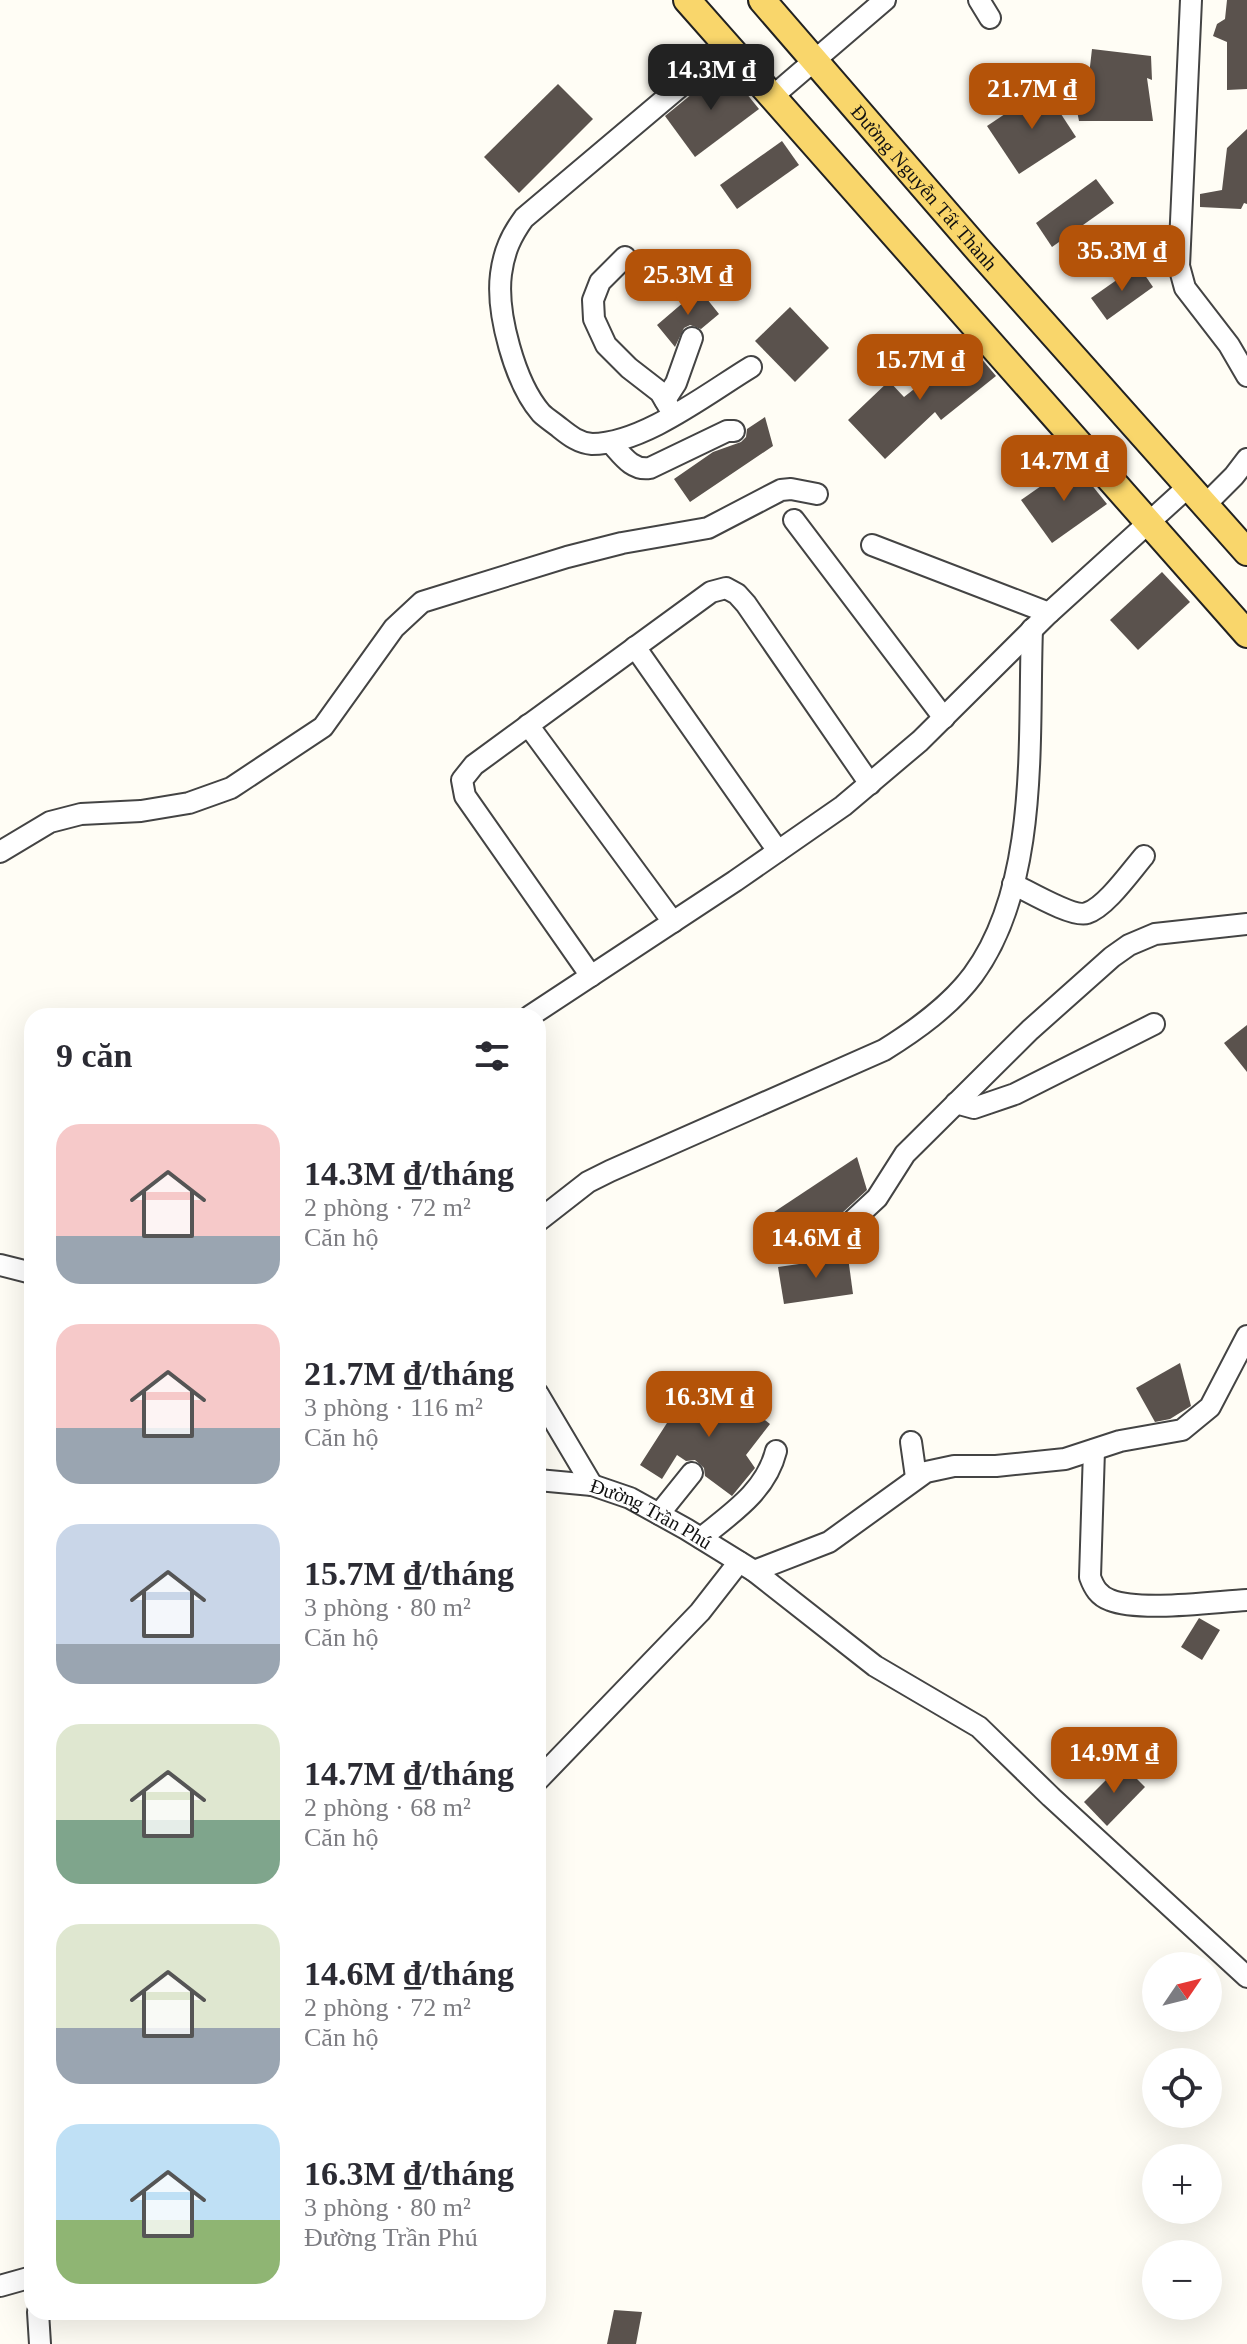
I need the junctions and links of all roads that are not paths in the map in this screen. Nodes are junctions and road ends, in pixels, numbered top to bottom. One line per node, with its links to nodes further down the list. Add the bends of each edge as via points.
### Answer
1 (687, 0): 7 (main road)
2 (762, 0): 8 (main road, Đường Nguyễn Tất Thành)
3 (885, 0): 8 (street)
4 (979, 0): 6 (street)
5 (1191, 0): 13 (street, via 1179,266 1185,288)
6 (990, 18)
7 (728, 46): 9 (main road); 16 (street, via 524,218 505,251 500,277 503,314 526,390 541,413 573,438 587,444)
8 (816, 59): 9 (street); 19 (main road, Đường Nguyễn Tất Thành)
9 (773, 96): 21 (main road)
10 (625, 257): 14 (street, via 600,282 593,300 594,319 606,345)
11 (692, 338): 14 (street)
12 (751, 367): 14 (street)
13 (1247, 376)
14 (669, 407): 16 (street)
15 (734, 431): 16 (street, via 642,470)
16 (611, 443)
17 (1247, 459): 19 (street, via 1234,476)
18 (817, 494): 32 (street, via 781,490 708,528 567,557 422,602 394,628 323,727 231,788 189,803 50,822)
19 (1197, 495): 21 (street); 23 (main road, Đường Nguyễn Tất Thành)
20 (794, 520): 28 (street)
21 (1150, 521): 24 (street); 26 (main road)
22 (872, 545): 24 (street)
23 (1247, 552)
24 (1049, 613): 25 (street)
25 (1032, 629): 28 (street); 34 (street, via 1027,799)
26 (1247, 634)
27 (635, 647): 29 (street); 30 (street, via 711,592 726,588 737,594); 31 (street)
28 (944, 718): 30 (street)
29 (528, 725): 35 (street); 37 (street, via 474,765 462,780 465,796)
30 (870, 784): 31 (street)
31 (778, 851): 35 (street)
32 (0, 852)
33 (1144, 856): 34 (street, via 1099,906 1085,914)
34 (1013, 884): 41 (street, via 986,956 958,992 914,1031 805,1087 610,1171)
35 (673, 922): 37 (street)
36 (1247, 924): 40 (street, via 1172,931 1129,945)
37 (591, 976): 38 (street)
38 (542, 1008)
39 (1154, 1024): 40 (street, via 1015,1094 974,1108)
40 (956, 1103): 42 (street, via 905,1154 877,1198)
41 (546, 1215)
42 (823, 1248)
43 (0, 1265): 44 (street)
44 (24, 1271)
45 (1247, 1336): 48 (street, via 1216,1398 1192,1424)
46 (546, 1407): 53 (street)
47 (911, 1442): 51 (street)
48 (1094, 1450): 51 (street, via 1065,1459 954,1466); 57 (street, via 1094,1588 1111,1601 1144,1604)
49 (776, 1451): 55 (street, via 753,1495)
50 (692, 1473): 54 (street)
51 (916, 1477): 56 (street, via 842,1534)
52 (546, 1481): 53 (street, Đường Trần Phú)
53 (592, 1485): 54 (street, Đường Trần Phú)
54 (659, 1514): 55 (street, Đường Trần Phú)
55 (701, 1538): 56 (street, Đường Trần Phú)
56 (746, 1567): 58 (street); 59 (street, Đường Trần Phú, via 875,1666 979,1727)
57 (1247, 1600)
58 (546, 1772)
59 (1244, 1971)
60 (24, 2279): 61 (street)
61 (0, 2286)
62 (38, 2320): 63 (street)
63 (40, 2344)

